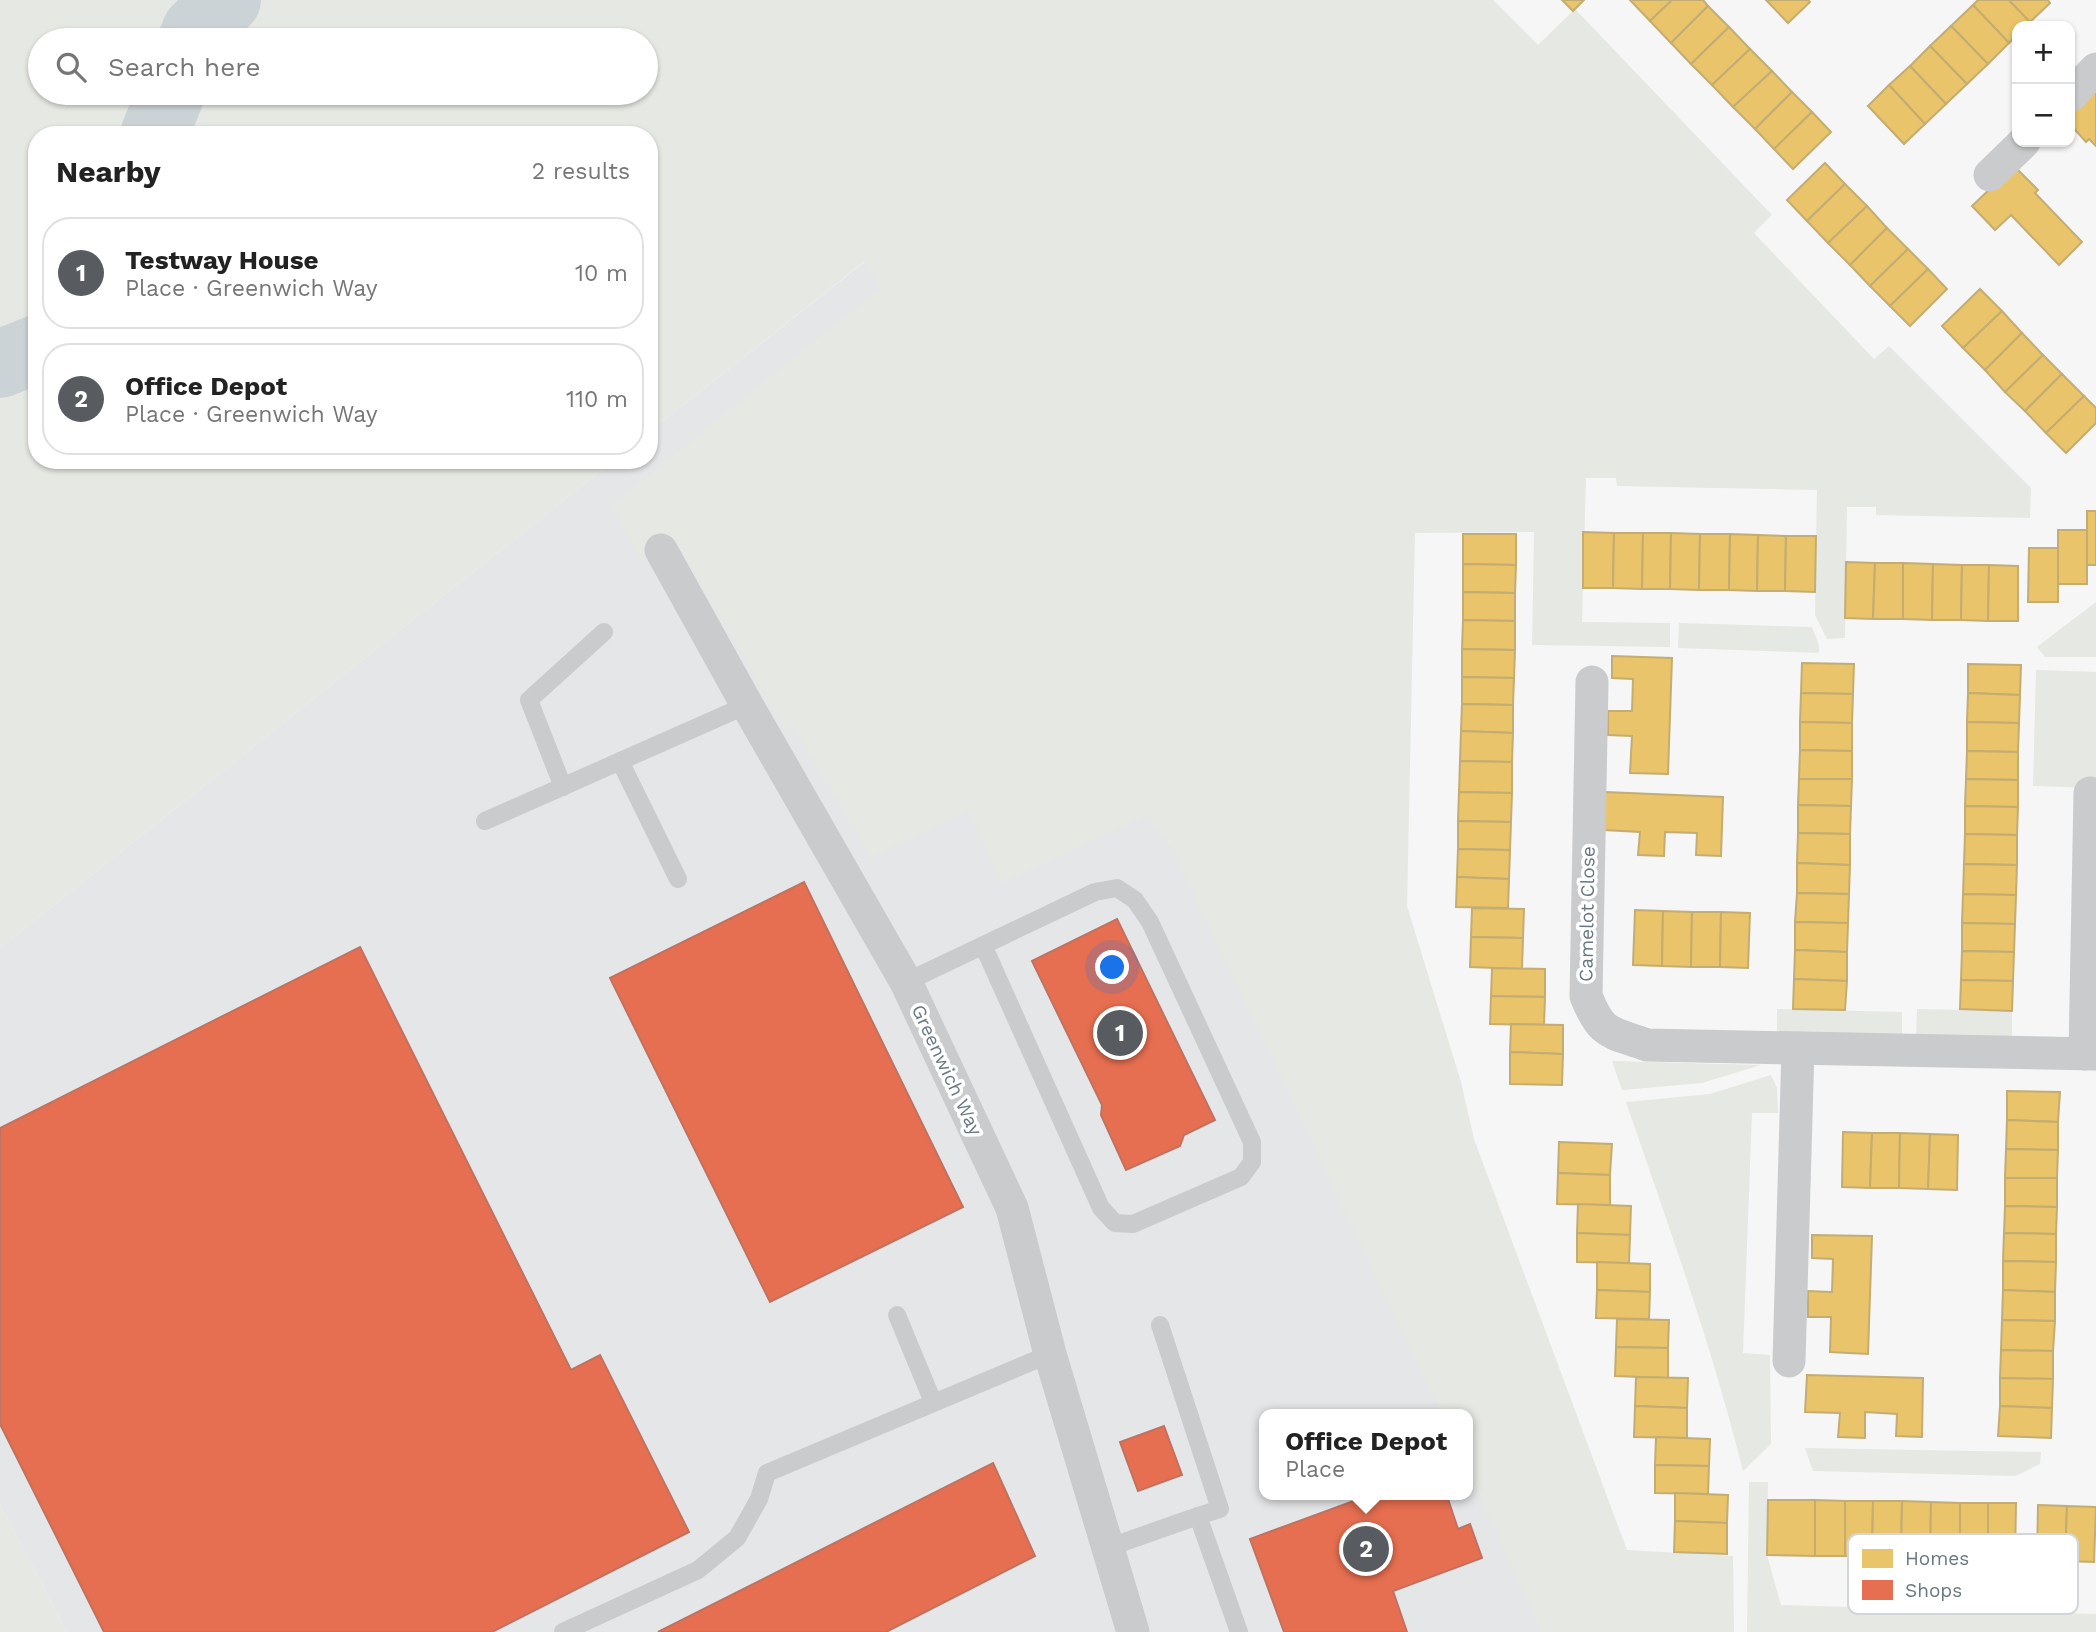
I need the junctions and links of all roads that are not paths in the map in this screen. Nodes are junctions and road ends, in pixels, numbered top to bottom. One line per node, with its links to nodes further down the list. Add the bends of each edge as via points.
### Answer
1 (2096, 69): 2 (street)
2 (2075, 91)
3 (2019, 147): 4 (street)
4 (1990, 175)
5 (661, 550): 8 (street, Greenwich Way)
6 (604, 632): 10 (lane, via 528,700)
7 (1592, 682): 16 (street, Camelot Close, via 1586,996 1598,1023 1606,1031 1647,1045)
8 (747, 705): 9 (lane); 15 (street, Greenwich Way)
9 (620, 761): 10 (lane); 13 (lane)
10 (563, 787): 12 (lane)
11 (2090, 793): 17 (street, Camelot Close)
12 (485, 821)
13 (678, 879)
14 (984, 945): 14 (lane, via 1095,892 1117,888 1135,900 1150,922 1252,1142 1252,1162 1241,1177 1133,1224 1115,1223 1101,1208); 15 (lane)
15 (906, 982): 20 (street, Greenwich Way, via 1012,1208)
16 (1798, 1048): 17 (street, Camelot Close); 21 (street)
17 (2091, 1054)
18 (897, 1315): 22 (lane)
19 (1160, 1325): 23 (lane, via 1220,1509)
20 (1050, 1353): 22 (lane); 24 (street, Greenwich Way)
21 (1789, 1361)
22 (933, 1402): 25 (lane, via 767,1473 759,1499 737,1538 698,1570)
23 (1198, 1516): 24 (lane); 27 (lane)
24 (1107, 1548): 26 (street, Greenwich Way)
25 (563, 1632)
26 (1133, 1632)
27 (1238, 1632)

